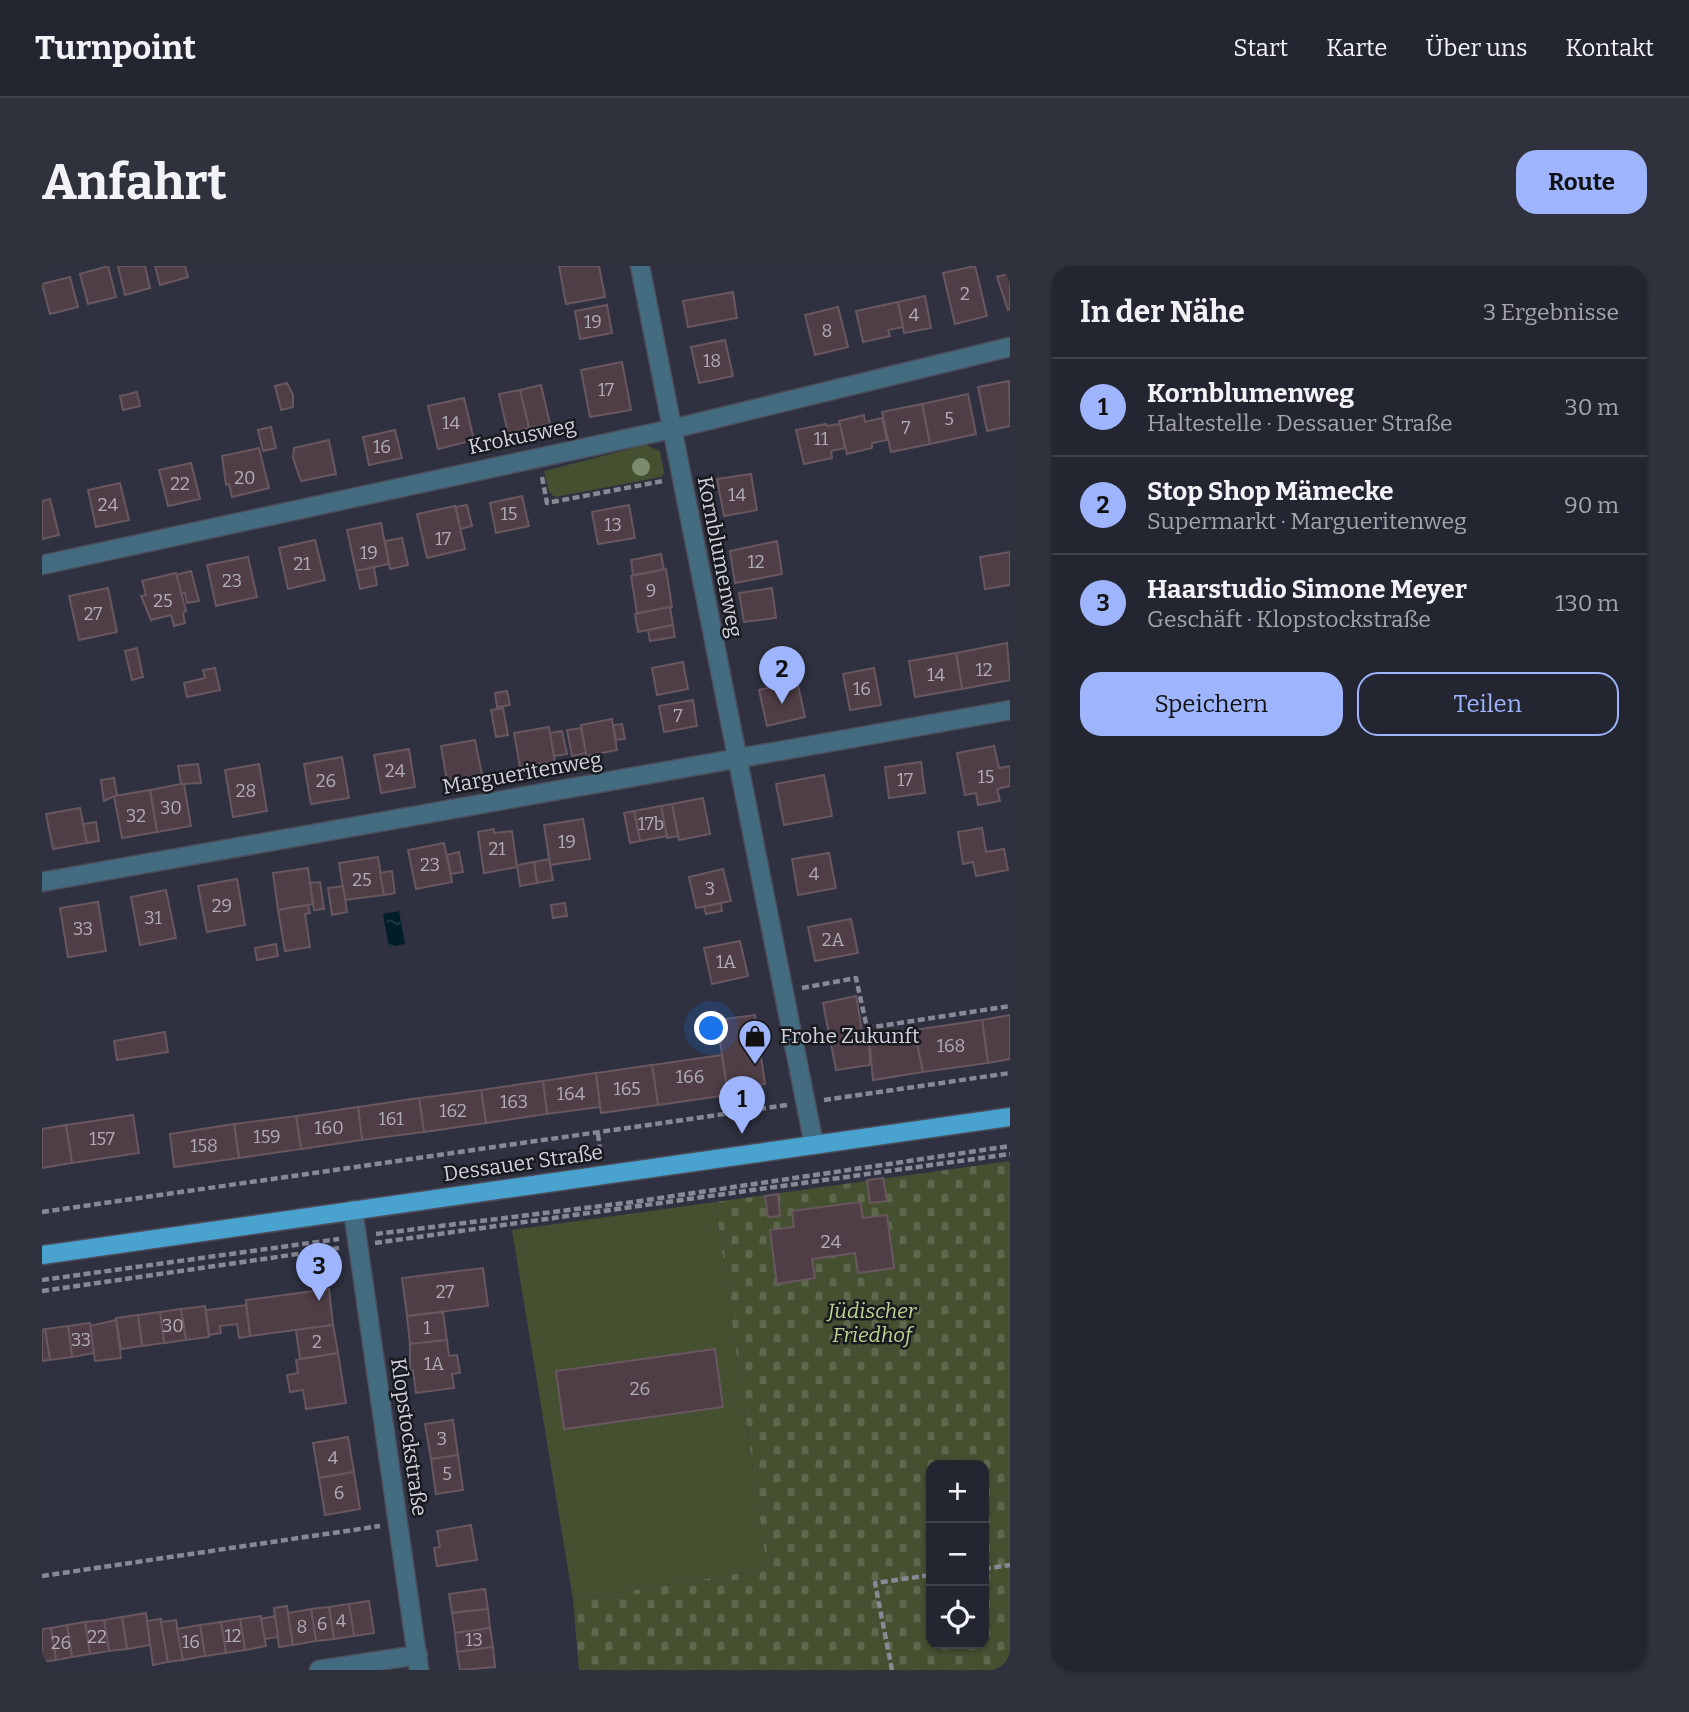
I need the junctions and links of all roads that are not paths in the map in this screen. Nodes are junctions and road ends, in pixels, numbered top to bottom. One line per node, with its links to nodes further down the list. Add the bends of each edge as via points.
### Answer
1 (640, 266): 3 (street, Kornblumenweg)
2 (1010, 347): 3 (street, Krokusweg)
3 (672, 429): 4 (street, Krokusweg); 6 (street, Kornblumenweg)
4 (42, 565)
5 (1010, 710): 6 (street, Margueritenweg)
6 (738, 757): 7 (street, Margueritenweg); 9 (street, Kornblumenweg)
7 (42, 882)
8 (1010, 1117): 9 (main road, Dessauer Straße)
9 (814, 1144): 10 (main road, Dessauer Straße)
10 (353, 1210): 11 (main road, Dessauer Straße); 12 (street, Klopstockstraße)
11 (42, 1255)
12 (418, 1663): 13 (street)
13 (319, 1670)

